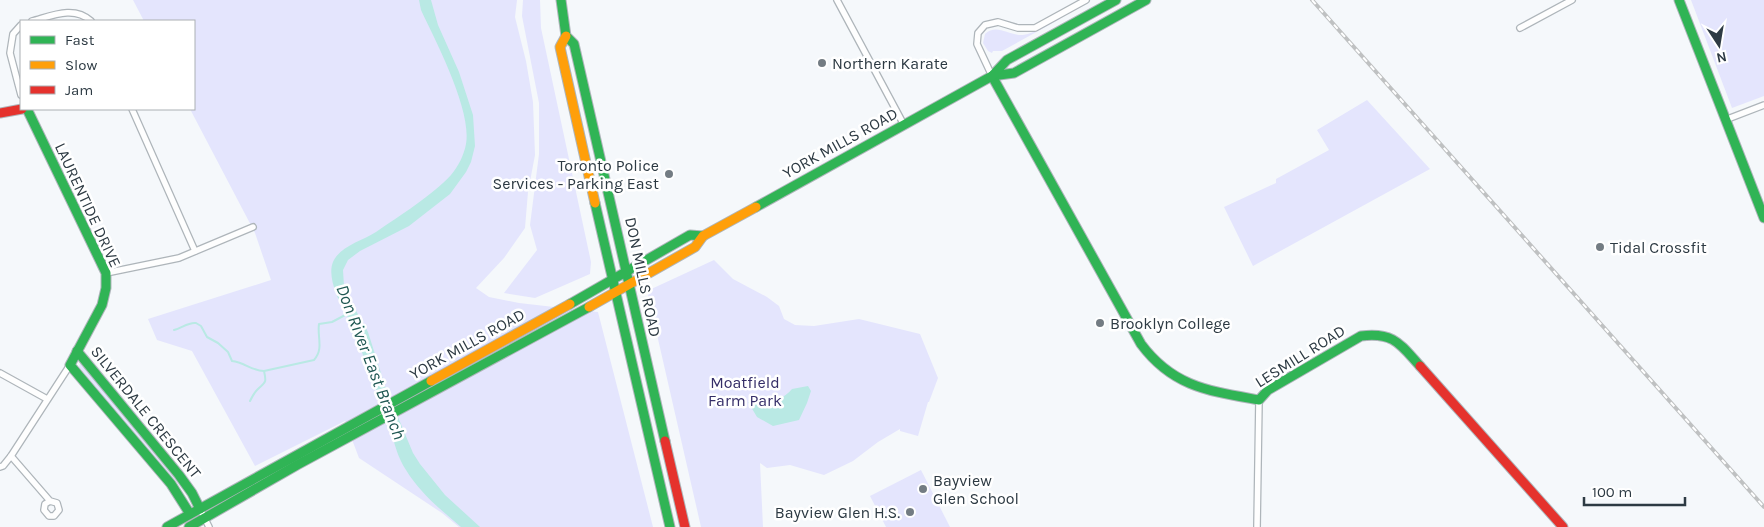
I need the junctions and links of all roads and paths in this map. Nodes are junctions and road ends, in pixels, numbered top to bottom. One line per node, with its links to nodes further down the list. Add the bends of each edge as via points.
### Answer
1 (561, 0): 12 (main road, DON MILLS ROAD)
2 (837, 0): 23 (street)
3 (1086, 0): 13 (street, via 1035,28 1018,28 998,22 985,25 978,33 977,44)
4 (1116, 0): 13 (main road, YORK MILLS ROAD, via 1007,60)
5 (1146, 0): 13 (main road, YORK MILLS ROAD, via 1014,73)
6 (1572, 0): 11 (street)
7 (1679, 0): 22 (main road)
8 (36, 20): 9 (street, via 69,12)
9 (89, 20)
10 (20, 26): 16 (street, via 13,34 10,53)
11 (1520, 28)
12 (566, 36): 14 (main road, DON MILLS ROAD, via 574,44); 15 (main road, DON MILLS ROAD, via 560,47)
13 (992, 76): 23 (main road, YORK MILLS ROAD); 39 (main road, LESMILL ROAD, via 1150,356 1183,381)
14 (583, 82): 15 (main road); 24 (main road, DON MILLS ROAD)
15 (569, 85): 25 (main road, DON MILLS ROAD)
16 (20, 91)
17 (1764, 105): 22 (street)
18 (20, 109): 21 (main road)
19 (27, 110): 31 (main road, LAURENTIDE DRIVE)
20 (132, 110): 29 (street)
21 (0, 113)
22 (1724, 120): 26 (main road)
23 (904, 124): 28 (main road, YORK MILLS ROAD)
24 (600, 157): 25 (main road); 30 (main road, DON MILLS ROAD)
25 (585, 158): 32 (main road, DON MILLS ROAD)
26 (1764, 218)
27 (253, 227): 29 (street)
28 (702, 236): 30 (main road, YORK MILLS ROAD, via 690,235); 33 (main road, YORK MILLS ROAD, via 695,247)
29 (195, 251): 31 (street, via 179,258)
30 (625, 271): 32 (main road, YORK MILLS ROAD); 33 (main road, DON MILLS ROAD)
31 (106, 273): 35 (main road, LAURENTIDE DRIVE, via 102,304)
32 (613, 278): 34 (main road, DON MILLS ROAD); 43 (main road, YORK MILLS ROAD)
33 (628, 285): 34 (main road, YORK MILLS ROAD); 48 (main road, DON MILLS ROAD)
34 (616, 292): 45 (main road, YORK MILLS ROAD, via 297,465); 47 (main road, DON MILLS ROAD)
35 (77, 352): 36 (main road, LAURENTIDE DRIVE); 43 (main road, SILVERDALE CRESCENT, via 179,475)
36 (70, 364): 38 (street, LAURENTIDE DRIVE); 44 (main road, SILVERDALE CRESCENT, via 171,484)
37 (0, 373): 38 (street)
38 (47, 399): 40 (street, LAURENTIDE DRIVE)
39 (1259, 400): 49 (street); 50 (main road, LESMILL ROAD, via 1268,390 1361,336 1377,334 1388,337 1398,342)
40 (11, 456): 41 (street, LAURENTIDE DRIVE); 42 (street)
41 (0, 467)
42 (50, 501)
43 (200, 509): 44 (main road, YORK MILLS ROAD); 45 (street, SILVERDALE CRESCENT)
44 (190, 514): 45 (street); 46 (main road, YORK MILLS ROAD)
45 (200, 525)
46 (167, 527)
47 (670, 527)
48 (685, 527)
49 (1257, 527)
50 (1563, 527)

